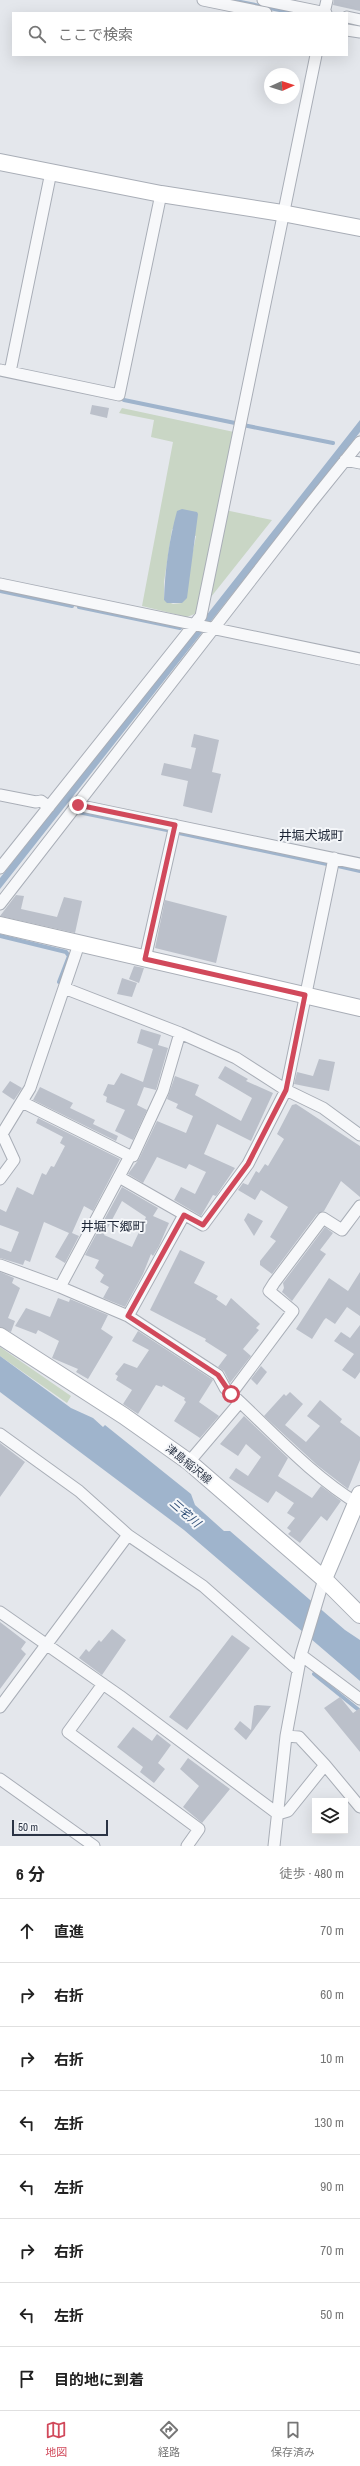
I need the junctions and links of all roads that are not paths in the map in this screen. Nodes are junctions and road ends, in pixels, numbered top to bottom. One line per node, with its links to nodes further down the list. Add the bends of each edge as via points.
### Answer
1 (203, 0): 4 (street)
2 (264, 0): 5 (street)
3 (327, 0): 6 (street)
4 (261, 12)
5 (320, 12)
6 (325, 12)
7 (348, 17): 8 (street)
8 (360, 20)
9 (348, 30): 10 (street)
10 (360, 32)
11 (316, 56): 15 (street)
12 (0, 162): 13 (street)
13 (51, 172): 14 (street); 17 (street)
14 (160, 194): 15 (street); 17 (street, via 120,395)
15 (282, 213): 16 (street); 22 (street, via 201,616)
16 (360, 228)
17 (5, 371)
18 (359, 445): 19 (street)
19 (345, 460): 20 (street); 23 (street)
20 (360, 463)
21 (0, 584): 22 (street)
22 (196, 624): 23 (street); 27 (street)
23 (213, 627): 24 (street); 26 (street)
24 (360, 659)
25 (0, 795): 27 (street, via 41,801)
26 (78, 805): 28 (street); 32 (street)
27 (49, 807): 31 (street)
28 (175, 825): 29 (street); 35 (street)
29 (334, 858): 30 (street); 37 (street)
30 (360, 864)
31 (0, 868)
32 (0, 904)
33 (0, 925): 34 (street)
34 (79, 944): 35 (street); 36 (street)
35 (145, 959): 37 (street)
36 (64, 988): 39 (street); 41 (street, via 30,1088)
37 (305, 995): 38 (street); 40 (street)
38 (360, 1008)
39 (180, 1033): 40 (street, via 236,1058); 44 (street, via 163,1092 133,1156)
40 (286, 1090): 43 (street, via 323,1108); 48 (street, via 248,1164 203,1225)
41 (22, 1102): 42 (street); 44 (street)
42 (2, 1129): 46 (street, via 14,1160)
43 (360, 1135)
44 (130, 1156): 45 (street)
45 (119, 1177): 48 (street); 50 (street)
46 (0, 1179)
47 (360, 1206): 53 (street, via 342,1230 323,1218 269,1291 293,1311)
48 (184, 1215): 51 (street)
49 (0, 1265): 50 (street)
50 (60, 1287): 51 (street)
51 (128, 1316): 53 (street, via 218,1375)
52 (0, 1336): 56 (street, 津島稲沢線, via 124,1416)
53 (231, 1394): 54 (street)
54 (240, 1402): 56 (street); 57 (street, via 303,1463 332,1487)
55 (0, 1434): 58 (street, via 79,1491)
56 (188, 1462): 59 (street, 津島稲沢線)
57 (359, 1501): 59 (street)
58 (128, 1535): 62 (street); 64 (street, via 203,1586)
59 (324, 1579): 61 (street, 津島稲沢線); 63 (street)
60 (0, 1612): 62 (street)
61 (360, 1615)
62 (45, 1644): 65 (street); 67 (street)
63 (302, 1653): 64 (street); 66 (street)
64 (298, 1670): 68 (street)
65 (103, 1684): 72 (street); 74 (street, via 68,1732 199,1829)
66 (360, 1699)
67 (0, 1707)
68 (286, 1736): 69 (street, via 299,1737); 72 (street)
69 (325, 1766): 71 (street); 72 (street, via 288,1811)
70 (0, 1779): 73 (street)
71 (360, 1807)
72 (278, 1814): 75 (street)
73 (94, 1846)
74 (187, 1846)
75 (274, 1846)

